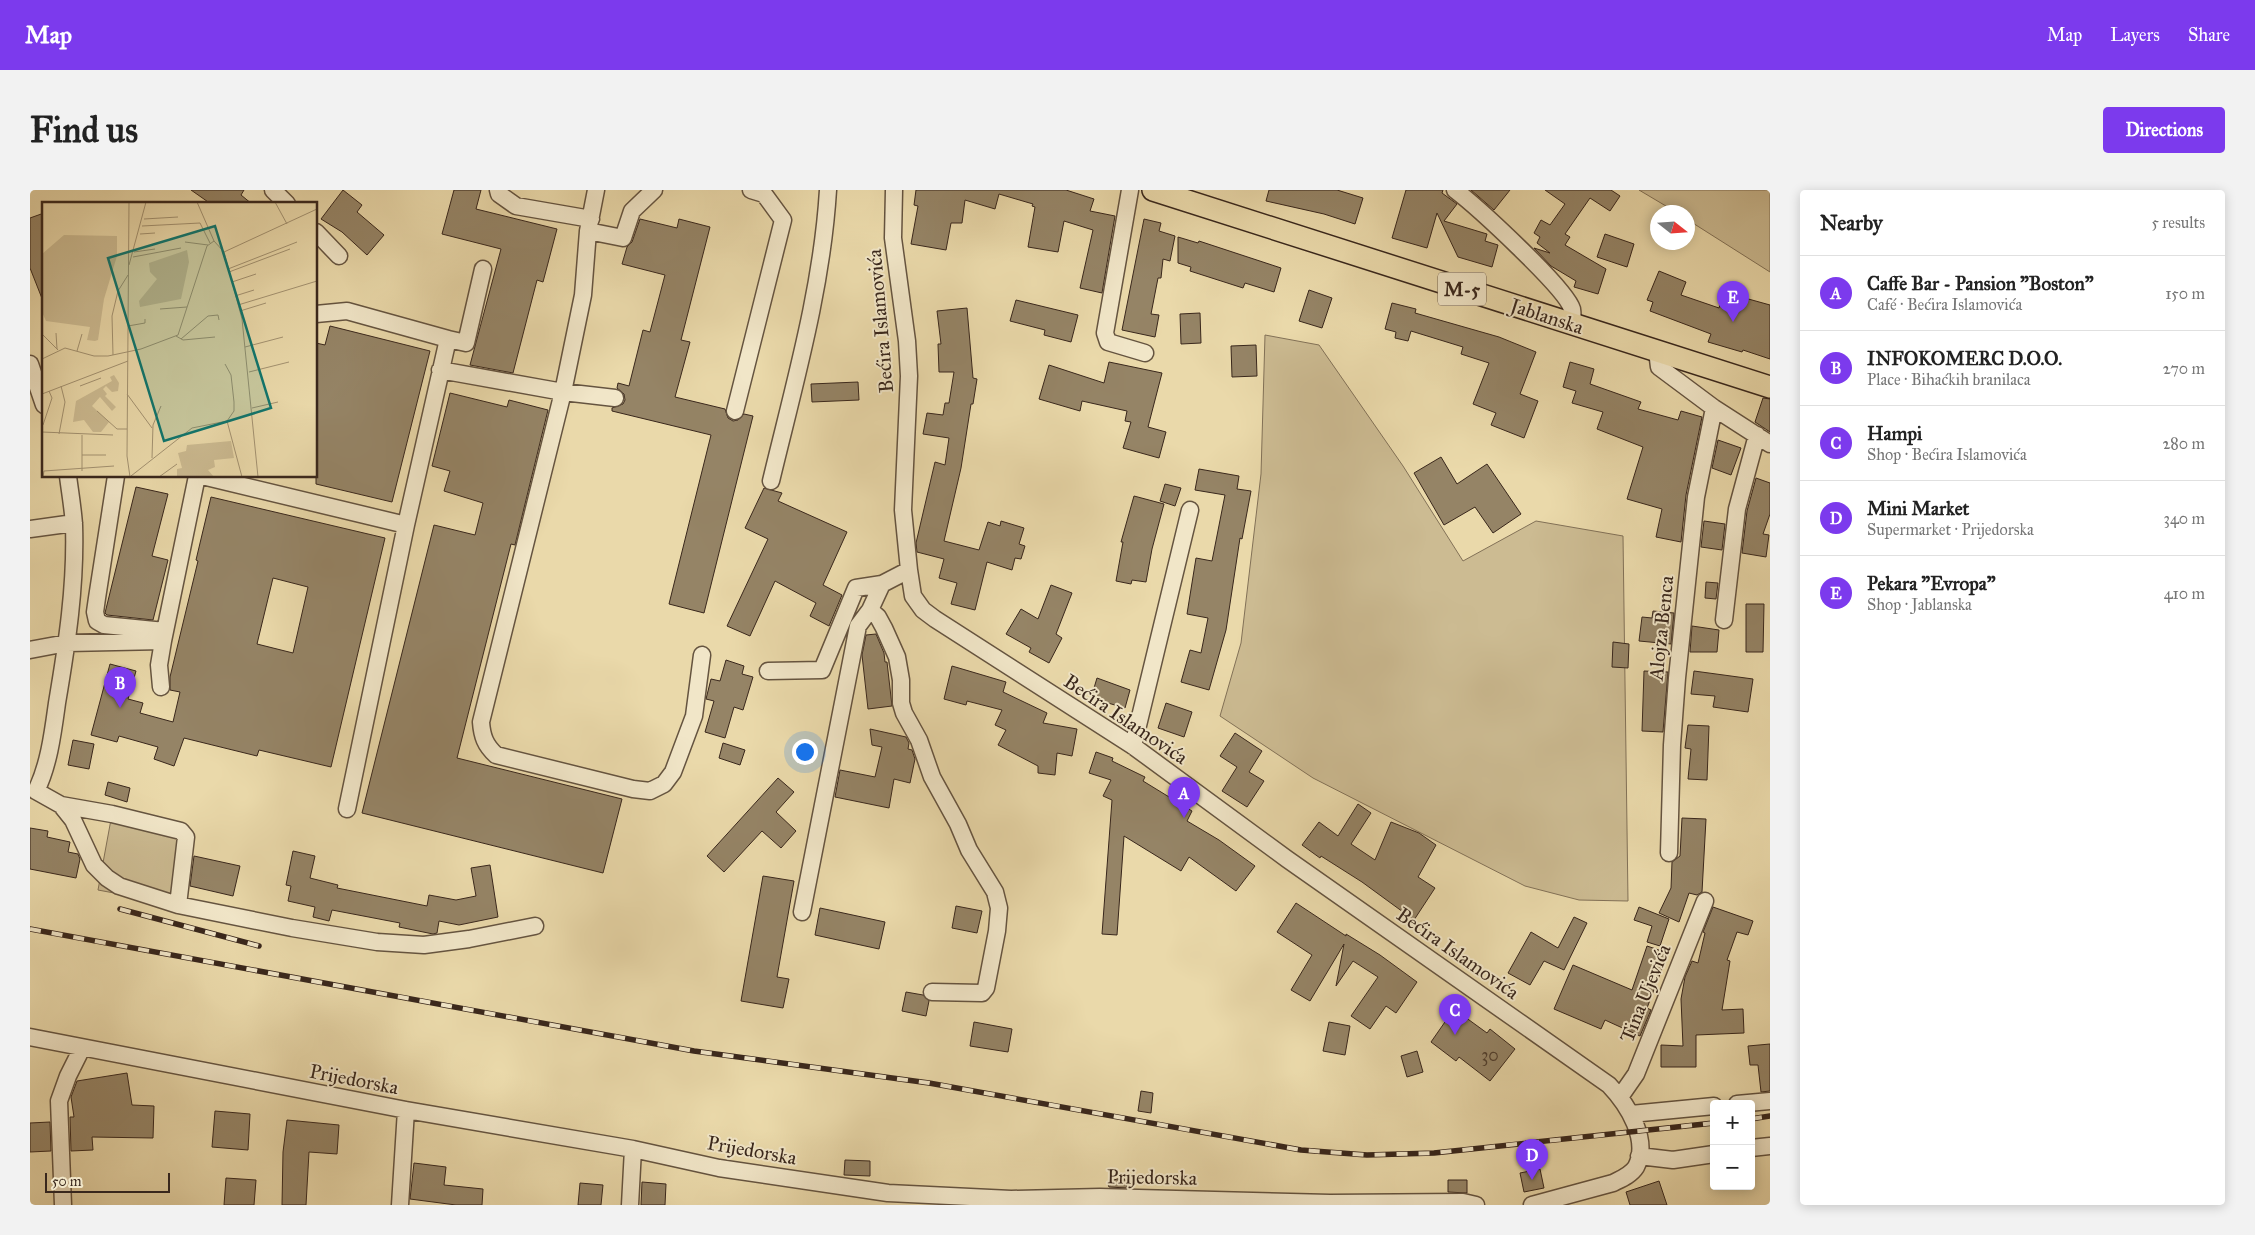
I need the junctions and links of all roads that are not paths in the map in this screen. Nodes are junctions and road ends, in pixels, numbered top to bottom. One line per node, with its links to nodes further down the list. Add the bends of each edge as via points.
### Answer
1 (273, 190): 11 (street)
2 (498, 190): 12 (street, via 506,201 516,206)
3 (596, 190): 12 (street)
4 (654, 190): 12 (street, via 632,211 623,238)
5 (751, 190): 28 (street, via 764,194 783,220)
6 (828, 190): 34 (street, via 816,294)
7 (894, 190): 39 (street, Bećira Islamovića, via 894,238 909,376 903,510)
8 (1130, 190): 20 (street, via 1105,339)
9 (1153, 190): 17 (main road, Jablanska / M-5)
10 (1454, 190): 17 (street, via 1536,265 1564,296 1572,309)
11 (285, 202)
12 (590, 225): 24 (street, via 583,295)
13 (318, 234): 14 (street)
14 (339, 256)
15 (483, 269): 18 (street, via 466,343)
16 (318, 314): 18 (street, via 347,311)
17 (1573, 325): 19 (main road, Jablanska / M-5)
18 (448, 339): 22 (street)
19 (1657, 351): 23 (main road, Jablanska / M-5); 27 (street, via 1659,367)
20 (1145, 353)
21 (30, 364): 26 (street)
22 (440, 370): 24 (street); 37 (street)
23 (1770, 387)
24 (563, 392): 25 (street); 48 (street, via 481,722 482,736 496,755 650,791 664,784 673,772 694,716)
25 (614, 398)
26 (42, 399)
27 (1714, 408): 29 (street); 55 (street, Alojza Benca, via 1696,497 1677,678)
28 (734, 412)
29 (1764, 440): 44 (street, via 1738,508)
30 (68, 478): 36 (street)
31 (116, 478): 42 (street)
32 (197, 478): 45 (street)
33 (210, 478): 37 (street)
34 (771, 481)
35 (1190, 510): 51 (street)
36 (74, 524): 38 (street); 41 (street)
37 (406, 525): 54 (street)
38 (30, 529)
39 (908, 570): 40 (street); 51 (street, Bećira Islamovića, via 913,596 923,610)
40 (882, 584): 43 (street); 49 (street, via 856,588 822,670)
41 (72, 595): 42 (street); 46 (street)
42 (97, 598): 45 (street, via 97,621 104,625)
43 (870, 610): 58 (street, via 858,626); 60 (street, via 878,617 897,657 904,713 969,850 995,892 999,908 986,988 982,993)
44 (1724, 620)
45 (164, 636): 46 (street); 50 (street, via 159,665)
46 (67, 643): 47 (street); 52 (street, via 45,768)
47 (30, 650)
48 (702, 655)
49 (768, 671)
50 (161, 686)
51 (1133, 746): 63 (street, Bećira Islamovića, via 1287,859 1609,1085)
52 (33, 792): 53 (street)
53 (62, 805): 57 (street, via 73,820 94,865 107,878 119,886); 57 (street, via 181,831 186,837)
54 (347, 809)
55 (1669, 854)
56 (1705, 901): 63 (street, Tina Ujevića, via 1636,1074)
57 (178, 905): 59 (street, via 358,938 424,945)
58 (802, 912)
59 (535, 926)
60 (932, 992)
61 (30, 1037): 62 (street, Prijedorska)
62 (82, 1048): 67 (street, Prijedorska); 80 (street, via 59,1100)
63 (1620, 1097): 68 (street, Bećira Islamovića)
64 (1770, 1101): 65 (street)
65 (1755, 1102)
66 (1710, 1106): 68 (street)
67 (406, 1110): 71 (street, Prijedorska); 81 (street)
68 (1631, 1114): 73 (street, Bećira Islamovića, via 1638,1132)
69 (1770, 1146): 70 (street)
70 (1755, 1148)
71 (633, 1149): 74 (street, Prijedorska, via 718,1168); 82 (street)
72 (1710, 1155): 73 (street, via 1673,1160)
73 (1639, 1156): 84 (street, via 1635,1169 1626,1177)
74 (961, 1201): 76 (street, Prijedorska)
75 (1100, 1201): 76 (street, Prijedorska); 77 (street, Prijedorska)
76 (1011, 1202)
77 (1235, 1203): 78 (street, Prijedorska)
78 (1330, 1204): 79 (street, Prijedorska)
79 (1360, 1204): 83 (street, Prijedorska, via 1462,1202)
80 (63, 1205)
81 (400, 1205)
82 (630, 1205)
83 (1476, 1205)
84 (1532, 1205)

